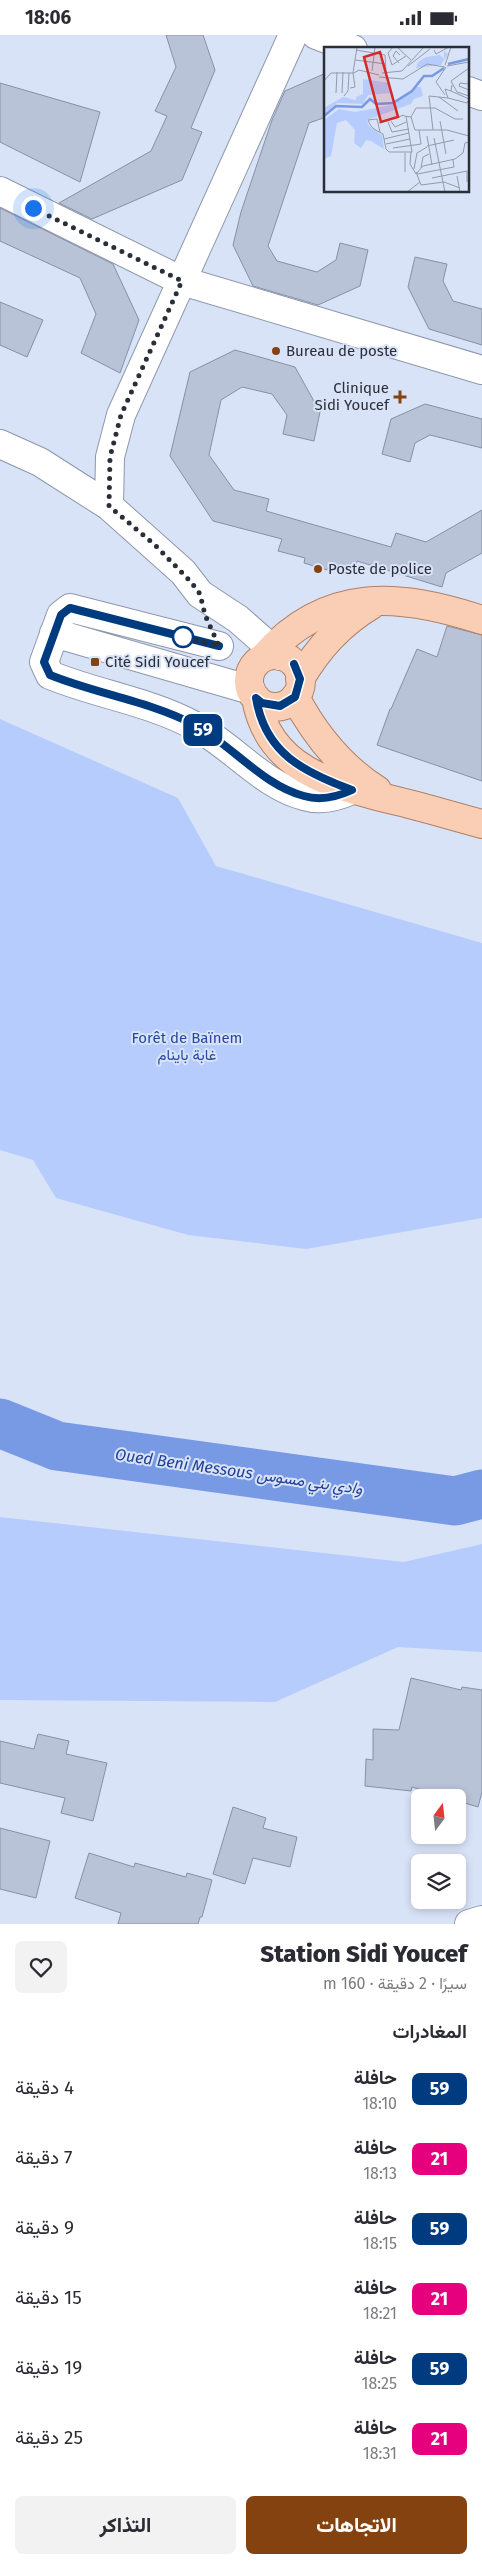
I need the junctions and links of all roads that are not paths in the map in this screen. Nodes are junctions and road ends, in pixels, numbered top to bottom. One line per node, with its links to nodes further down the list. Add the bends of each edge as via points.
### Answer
1 (293, 35): 7 (street)
2 (316, 35): 3 (street)
3 (348, 47)
4 (470, 92): 5 (street)
5 (482, 96)
6 (0, 191): 7 (street)
7 (182, 281): 8 (street); 10 (street, via 121,415 110,457)
8 (482, 370)
9 (0, 444): 10 (street, via 40,462)
10 (109, 506): 11 (street, via 183,572)
11 (200, 594): 15 (street, via 205,615); 16 (street, via 238,619)
12 (379, 601): 13 (main road, via 424,605); 16 (main road, via 341,605 324,612 298,626); 17 (main road, via 333,634 320,648)
13 (482, 620)
14 (54, 633): 15 (street, via 61,615 76,608); 18 (street); 19 (street, via 44,662 50,675 179,717 210,734 270,779 303,796 328,798)
15 (219, 646): 18 (street)
16 (272, 654): 17 (main road, via 294,664); 18 (main road, via 251,671)
17 (298, 688): 18 (main road, via 280,706 262,703); 20 (main road, via 308,722 332,752 367,784)
18 (252, 691): 19 (main road, via 264,729 284,755 315,775)
19 (352, 790): 20 (main road)
20 (391, 799): 21 (main road)
21 (482, 824)
22 (482, 1920): 23 (street)
23 (469, 1924)

